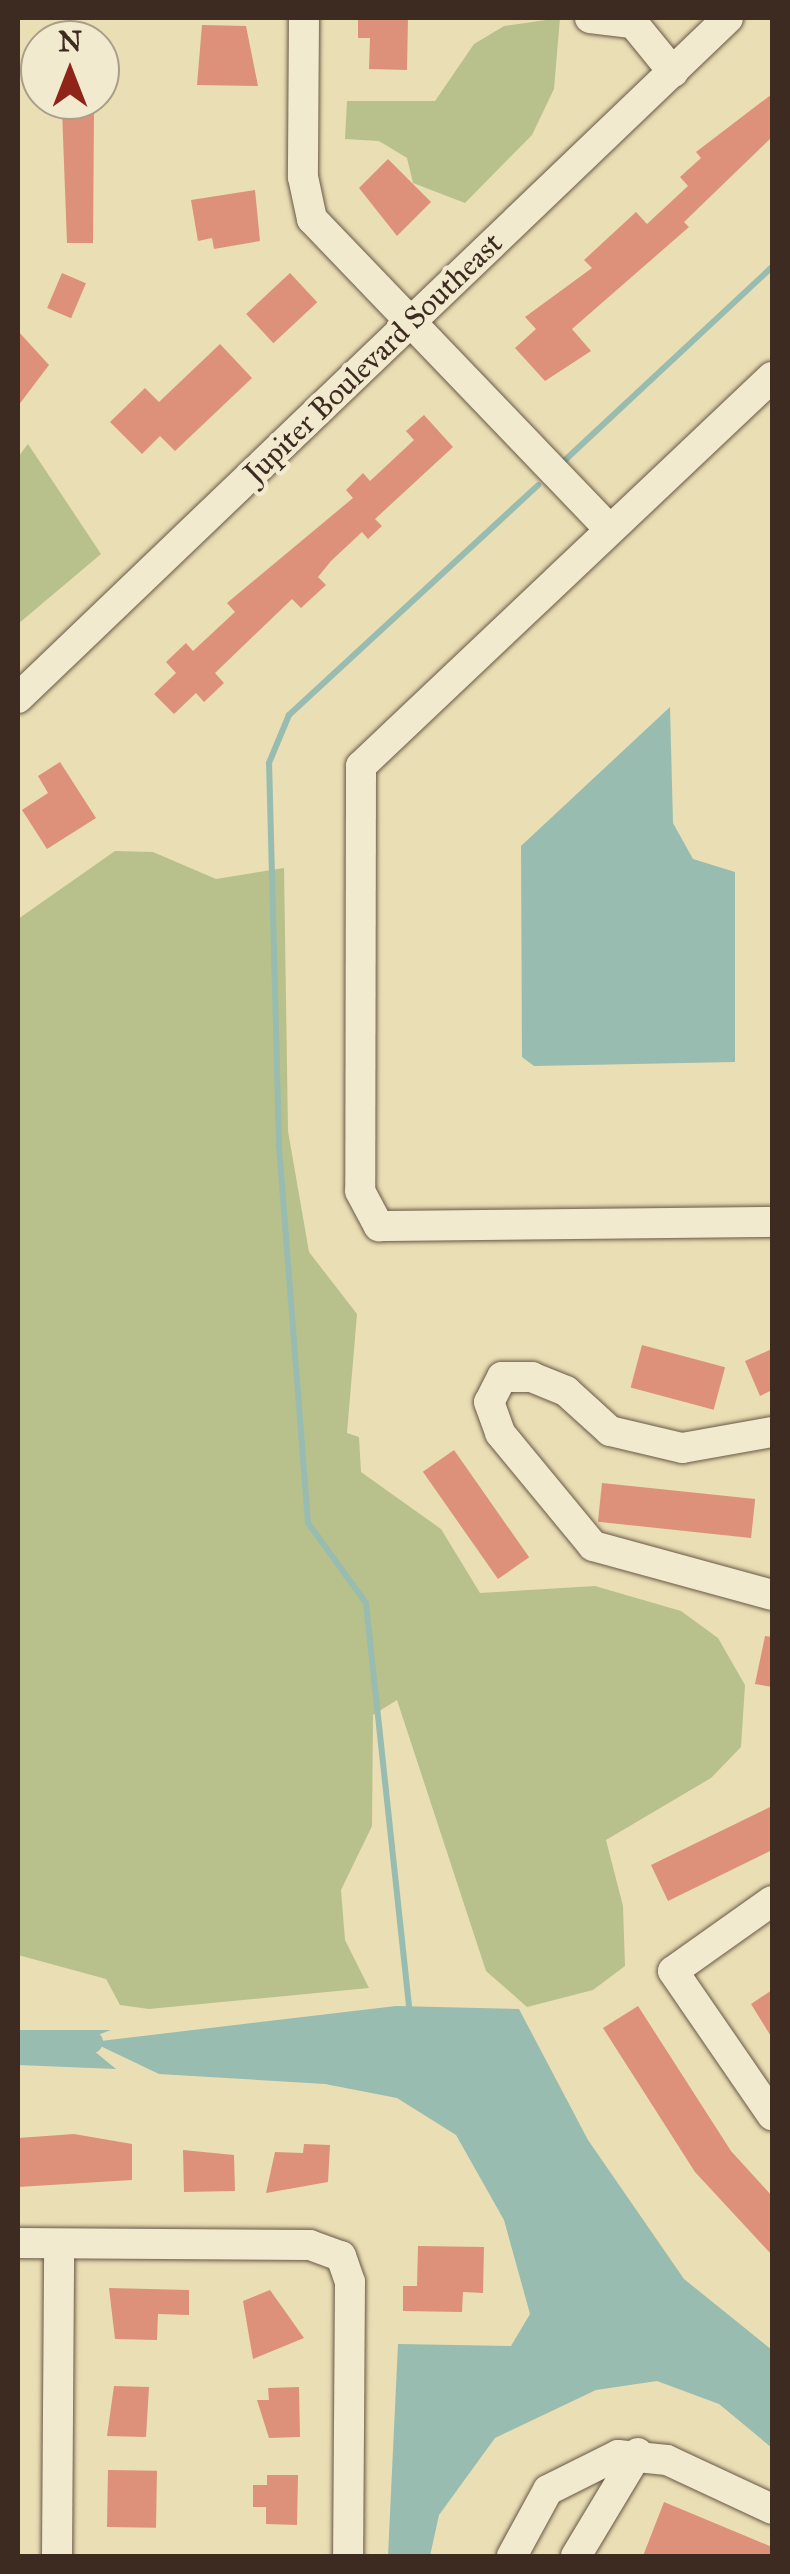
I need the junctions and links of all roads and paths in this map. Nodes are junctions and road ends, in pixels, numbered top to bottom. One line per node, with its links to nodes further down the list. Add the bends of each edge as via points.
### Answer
1 (304, 18): 6 (street, via 302,177 312,219)
2 (590, 18): 4 (street)
3 (728, 18): 5 (street, Jupiter Boulevard Southeast)
4 (630, 20): 5 (street)
5 (673, 72): 6 (street, Jupiter Boulevard Southeast)
6 (412, 319): 8 (street); 9 (street, Jupiter Boulevard Southeast)
7 (772, 377): 8 (street)
8 (609, 528): 10 (street, via 361,766 360,1191 379,1226)
9 (18, 698)
10 (772, 1222)
11 (772, 1432): 12 (street, via 682,1448 610,1430 566,1391 532,1377 502,1378 489,1402 500,1434 594,1546)
12 (772, 1595)
13 (772, 1900): 14 (street, via 672,1971)
14 (772, 2115)
15 (18, 2243): 16 (street)
16 (59, 2244): 19 (street); 20 (street, via 310,2244 341,2256 350,2282)
17 (638, 2453): 18 (street); 21 (street, via 594,2460 548,2490); 22 (street)
18 (772, 2508)
19 (57, 2556)
20 (348, 2556)
21 (512, 2556)
22 (576, 2556)

